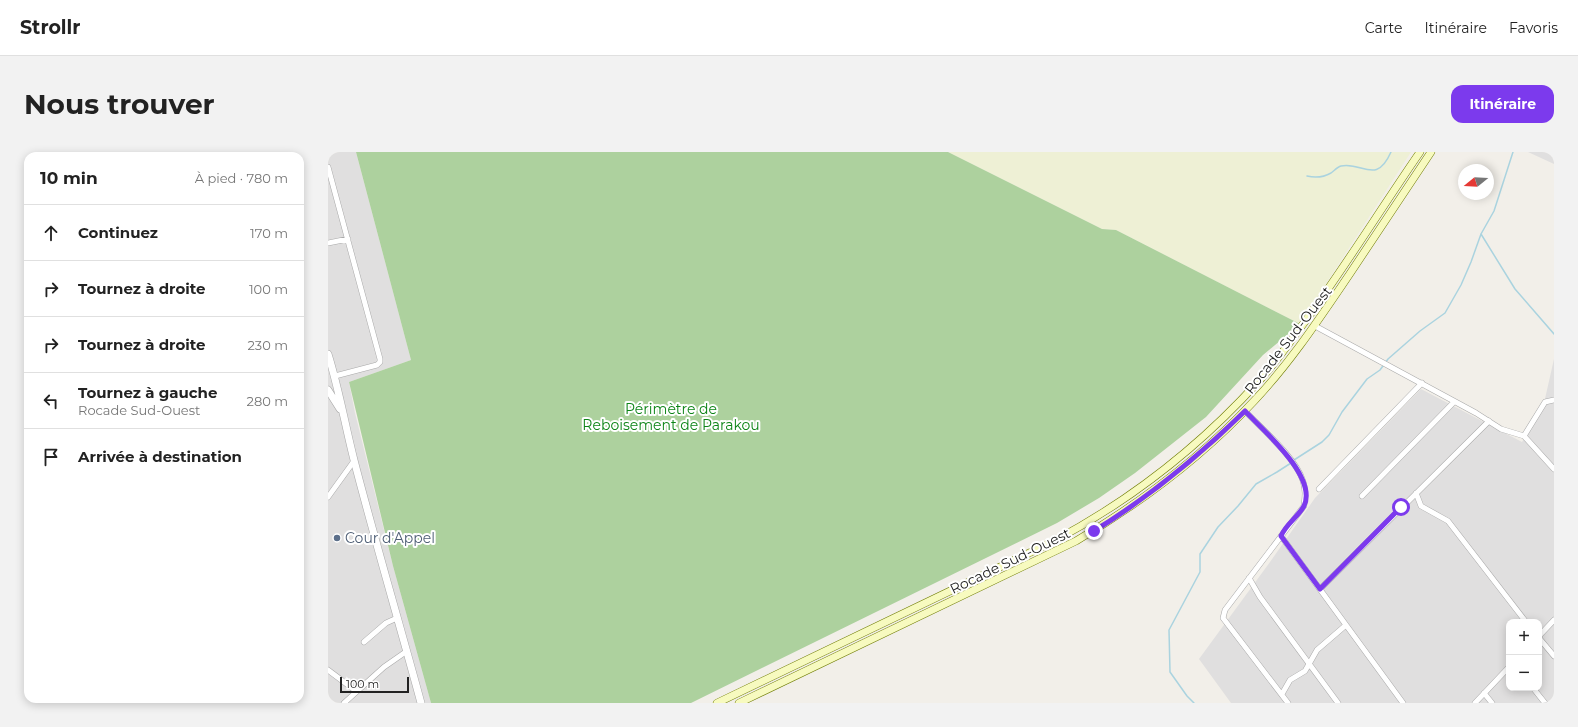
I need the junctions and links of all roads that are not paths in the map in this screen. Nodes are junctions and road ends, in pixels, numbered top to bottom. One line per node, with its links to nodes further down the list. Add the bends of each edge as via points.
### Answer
1 (1420, 152): 46 (main road, Rocade Sud-Ouest, via 1325,293 1259,382 1209,432 1158,476 1106,512 1054,541)
2 (1432, 152): 6 (main road, Rocade Sud-Ouest)
3 (328, 167): 4 (street)
4 (348, 239): 5 (street); 9 (street, via 380,362)
5 (328, 243)
6 (1315, 326): 10 (street); 15 (main road, Rocade Sud-Ouest)
7 (328, 354): 8 (street)
8 (330, 365): 9 (street)
9 (335, 378): 11 (street); 16 (street)
10 (1422, 383): 14 (street); 21 (street)
11 (328, 387)
12 (328, 390): 16 (street)
13 (1554, 400): 18 (street, via 1545,402)
14 (1454, 402): 17 (street); 23 (street)
15 (1245, 411): 25 (street, via 1288,457 1303,479 1306,497 1304,506); 47 (main road, Rocade Sud-Ouest, via 1204,451 1155,490 1117,517 1076,541)
16 (342, 412): 19 (street)
17 (1489, 421): 18 (street, via 1501,429); 22 (street)
18 (1524, 436): 20 (street)
19 (354, 461): 24 (street); 28 (street)
20 (1554, 468)
21 (1320, 490)
22 (1416, 493): 27 (street); 29 (street, via 1421,506 1448,521)
23 (1362, 496)
24 (328, 497)
25 (1281, 536): 26 (street); 27 (street)
26 (1249, 578): 37 (street); 43 (street, via 1225,610 1223,618)
27 (1320, 589): 31 (street)
28 (397, 618): 34 (street, via 386,623); 35 (street)
29 (1524, 619)
30 (1554, 620): 32 (street)
31 (1346, 625): 37 (street, via 1317,650); 50 (street)
32 (1542, 634)
33 (1542, 641): 36 (street)
34 (364, 642)
35 (407, 651): 40 (street); 45 (street)
36 (1554, 656)
37 (1309, 663): 43 (street, via 1305,671 1290,680); 49 (street)
38 (328, 670): 40 (street)
39 (1506, 670): 42 (street)
40 (356, 691): 44 (street)
41 (1535, 691): 53 (street)
42 (1484, 693): 51 (street); 52 (street)
43 (1282, 694): 48 (street)
44 (344, 703)
45 (420, 703)
46 (717, 703)
47 (739, 703)
48 (1288, 703)
49 (1338, 703)
50 (1403, 703)
51 (1475, 703)
52 (1492, 703)
53 (1545, 703)

